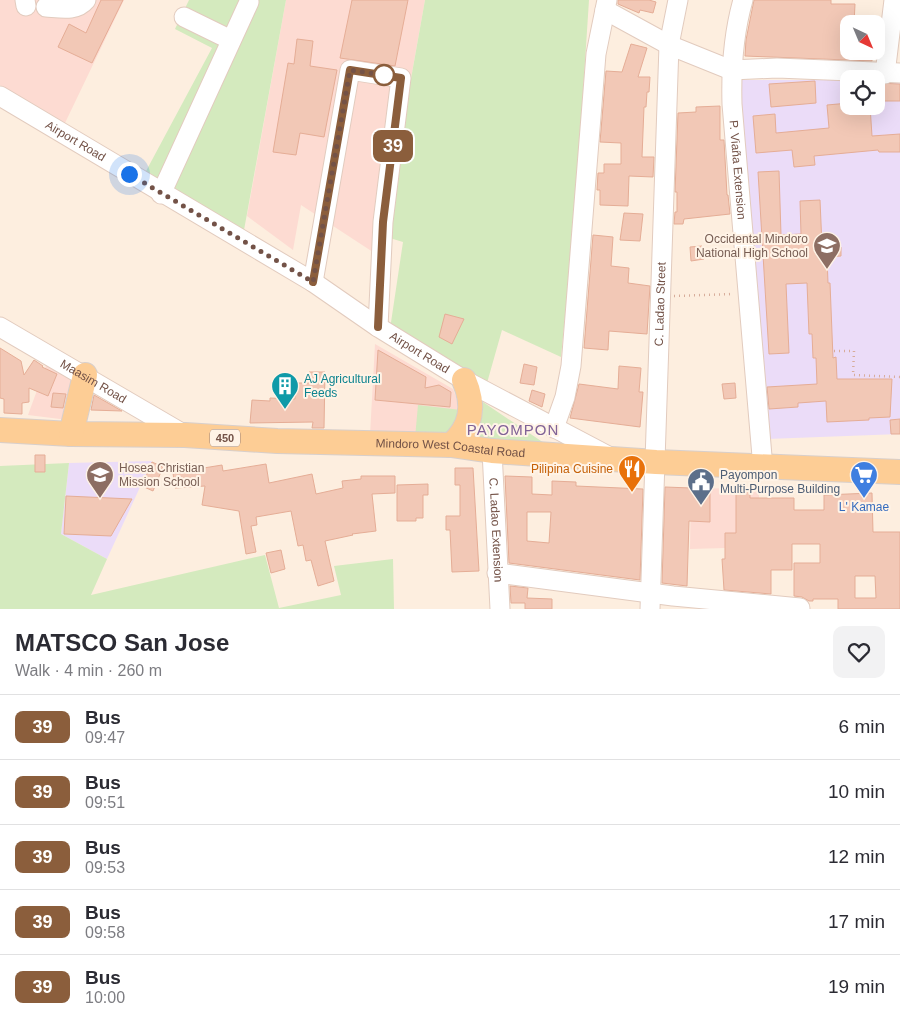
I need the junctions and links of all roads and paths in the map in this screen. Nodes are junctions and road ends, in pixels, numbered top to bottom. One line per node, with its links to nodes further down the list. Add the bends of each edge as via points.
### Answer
1 (86, 0): 7 (street, via 82,5 69,9)
2 (678, 0): 11 (street, C. Ladao Street)
3 (743, 0): 13 (street, P. Viaña Extension, via 735,27)
4 (894, 0): 14 (street)
5 (249, 2): 10 (street)
6 (606, 5): 9 (street); 12 (street)
7 (46, 7)
8 (184, 17): 10 (street)
9 (633, 24): 11 (street); 12 (street, via 611,36)
10 (231, 40): 16 (street)
11 (669, 45): 13 (street); 19 (street, C. Ladao Street)
12 (596, 54): 26 (street, via 571,366)
13 (731, 70): 14 (street, via 777,68); 18 (street, P. Viaña Extension)
14 (892, 73)
15 (0, 96): 16 (street, Airport Road)
16 (161, 194): 17 (street, Airport Road)
17 (313, 282): 21 (street, Airport Road); 21 (street, via 350,70 401,78 383,222)
18 (750, 293): 19 (path); 34 (street, P. Viaña Extension)
19 (660, 297): 33 (street, C. Ladao Street)
20 (0, 327): 23 (street, Maasim Road)
21 (378, 327): 25 (street, Airport Road)
22 (834, 351): 24 (path, via 854,351 854,375)
23 (84, 376): 28 (main road); 29 (street, Maasim Road)
24 (900, 377)
25 (464, 380): 26 (street, Airport Road); 30 (main road, via 470,394 470,419)
26 (554, 428): 32 (street, Airport Road)
27 (0, 430): 28 (main road, Mindoro West Coastal Road / 450)
28 (70, 434): 29 (main road, Mindoro West Coastal Road / 450)
29 (185, 435): 30 (main road, Mindoro West Coastal Road / 450, via 278,442)
30 (451, 445): 31 (main road, Mindoro West Coastal Road / 450)
31 (492, 451): 32 (main road, Mindoro West Coastal Road / 450); 36 (street, C. Ladao Extension)
32 (615, 459): 33 (main road, Mindoro West Coastal Road / 450)
33 (656, 462): 34 (main road, Mindoro West Coastal Road / 450); 37 (street, C. Ladao Street)
34 (763, 468): 35 (main road, Mindoro West Coastal Road / 450)
35 (900, 472)
36 (497, 573): 37 (street); 39 (street, C. Ladao Extension)
37 (650, 601): 38 (street)
38 (800, 608)
39 (500, 609)

